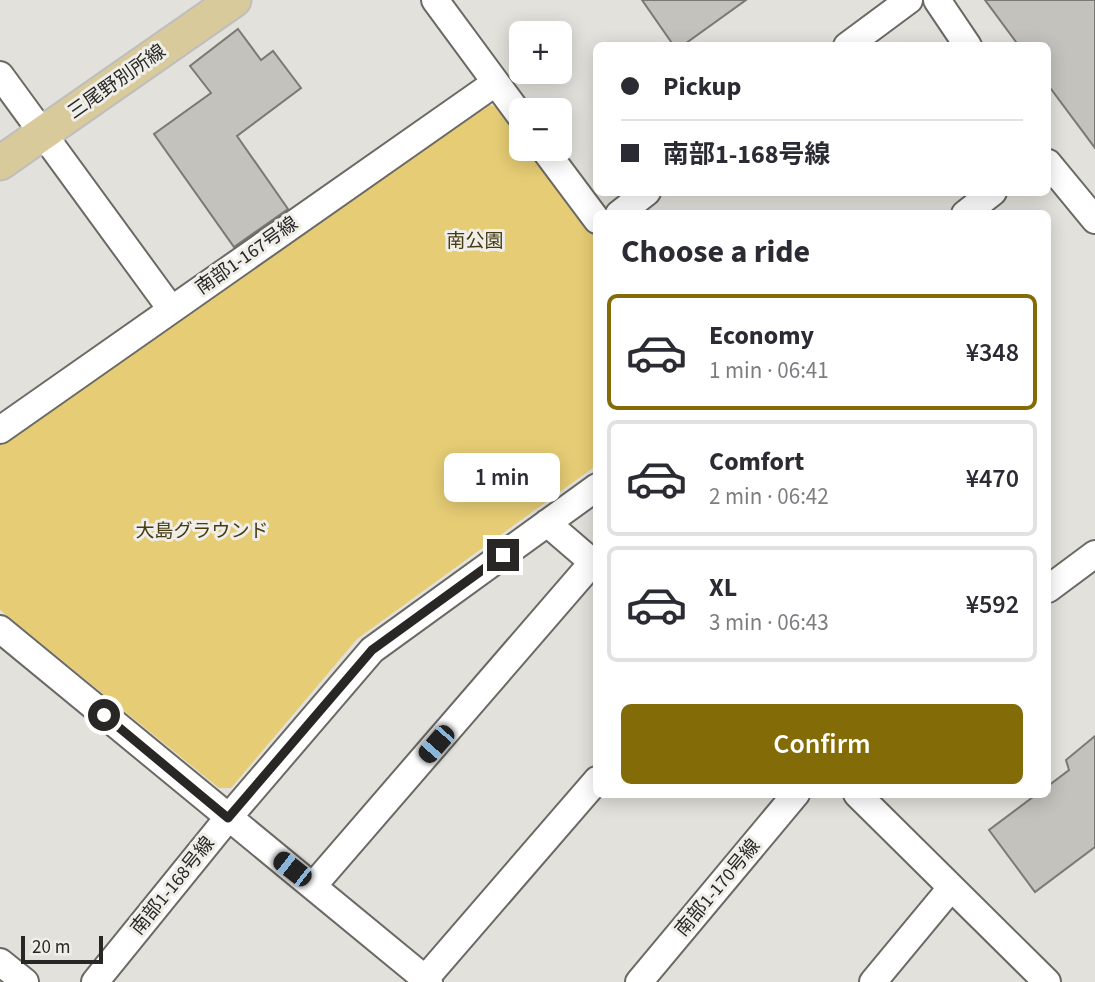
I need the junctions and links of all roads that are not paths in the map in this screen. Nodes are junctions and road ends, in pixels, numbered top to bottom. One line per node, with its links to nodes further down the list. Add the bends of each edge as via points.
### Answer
1 (234, 0): 10 (main road, 三尾野別所線)
2 (435, 0): 8 (street)
3 (909, 0): 5 (street)
4 (937, 0): 6 (street)
5 (852, 42)
6 (965, 42)
7 (0, 75): 10 (street)
8 (495, 83): 9 (street); 20 (street, 南部1-167号線)
9 (509, 101)
10 (42, 134): 12 (main road, 三尾野別所線); 20 (street)
11 (553, 161): 18 (street)
12 (0, 163)
13 (1051, 167): 19 (street)
14 (642, 196): 16 (street)
15 (988, 196): 17 (street)
16 (624, 210)
17 (969, 210)
18 (593, 215)
19 (1095, 220)
20 (171, 309): 21 (street, 南部1-167号線)
21 (0, 430)
22 (593, 489): 23 (street, 南部1-168号線)
23 (547, 523): 25 (street); 32 (street, 南部1-168号線, via 372,650)
24 (1095, 554): 27 (street)
25 (593, 562)
26 (593, 566): 33 (street)
27 (1051, 587)
28 (0, 629): 32 (street)
29 (593, 785): 36 (street)
30 (793, 798): 39 (street, 南部1-170号線)
31 (862, 798): 34 (street)
32 (228, 818): 33 (street); 38 (street, 南部1-168号線)
33 (313, 886): 36 (street)
34 (951, 888): 40 (street); 41 (street)
35 (0, 961): 37 (street)
36 (427, 980)
37 (25, 982)
38 (95, 982)
39 (639, 982)
40 (873, 982)
41 (1047, 982)

